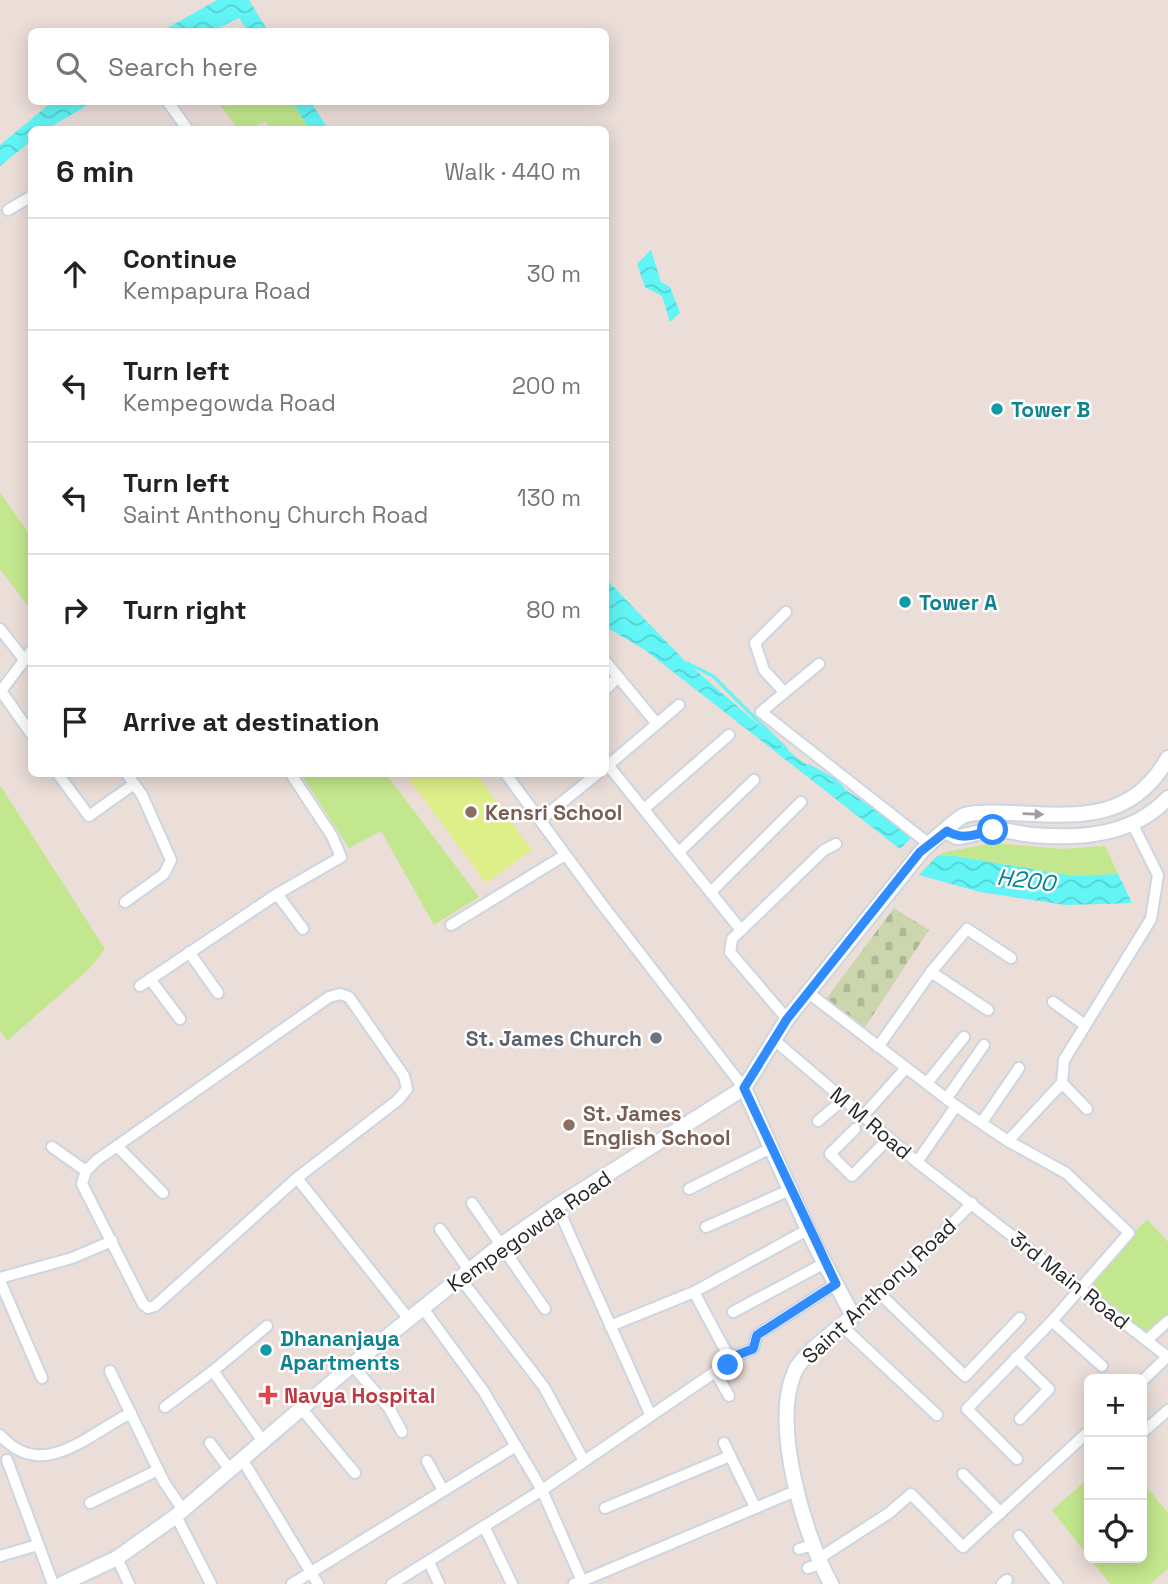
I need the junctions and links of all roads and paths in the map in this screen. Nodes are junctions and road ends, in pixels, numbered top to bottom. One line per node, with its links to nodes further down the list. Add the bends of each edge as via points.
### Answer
1 (170, 105): 2 (street)
2 (185, 126)
3 (28, 198): 4 (street)
4 (8, 210)
5 (786, 612): 13 (street, via 755,643 764,670)
6 (0, 629): 8 (street)
7 (28, 654): 8 (street)
8 (23, 658): 16 (street, via 1,691)
9 (819, 664): 13 (street)
10 (609, 666): 11 (street)
11 (618, 677): 12 (street); 15 (street)
12 (609, 686)
13 (784, 692): 35 (street, via 761,712)
14 (679, 705): 15 (street)
15 (657, 724): 19 (street)
16 (28, 729)
17 (729, 735): 30 (street)
18 (1168, 758): 33 (street, Kempegowda Road, one-way to 18, via 965,815 1086,815 1115,807 1144,790)
19 (609, 764)
20 (609, 768): 30 (street)
21 (60, 777): 27 (street, via 89,816)
22 (129, 777): 27 (street)
23 (293, 777): 39 (street, via 341,857)
24 (508, 777): 31 (street)
25 (593, 777): 31 (street)
26 (754, 780): 36 (street)
27 (134, 784): 40 (street, via 171,860 164,874)
28 (1168, 798): 32 (street)
29 (800, 802): 38 (street)
30 (645, 809): 36 (street)
31 (540, 820): 37 (street)
32 (1132, 823): 33 (street, via 1089,836 993,830 957,837); 55 (street, via 1158,875 1151,919)
33 (947, 831): 35 (street, Kempegowda Road)
34 (836, 844): 43 (street, via 824,850)
35 (925, 848): 50 (street, Kempegowda Road)
36 (679, 852): 38 (street)
37 (565, 855): 41 (street); 64 (street)
38 (711, 892): 43 (street)
39 (277, 894): 42 (street); 44 (street)
40 (125, 902)
41 (451, 925)
42 (303, 929)
43 (741, 930): 53 (street, via 732,939 730,951)
44 (189, 952): 47 (street); 49 (street)
45 (1011, 958): 46 (street, via 967,929)
46 (931, 972): 52 (street); 59 (street)
47 (150, 979): 48 (street); 54 (street)
48 (140, 986)
49 (218, 993)
50 (810, 994): 53 (street, Kempegowda Road); 59 (street)
51 (1054, 1002): 55 (street)
52 (988, 1010)
53 (787, 1019): 57 (street, Kempegowda Road)
54 (180, 1020)
55 (1084, 1025): 63 (street, via 1065,1060)
56 (964, 1037): 62 (street)
57 (773, 1039): 64 (street, Kempegowda Road); 65 (street, M M Road)
58 (984, 1045): 66 (street)
59 (878, 1047): 60 (street)
60 (906, 1068): 62 (street); 68 (street)
61 (1019, 1068): 70 (street)
62 (927, 1083): 66 (street)
63 (1062, 1083): 67 (street); 73 (street)
64 (744, 1088): 76 (street); 85 (street, Kempegowda Road)
65 (844, 1099): 68 (street, M M Road); 69 (street)
66 (951, 1102): 70 (street); 77 (street)
67 (1087, 1109)
68 (863, 1116): 72 (street, M M Road)
69 (818, 1121)
70 (982, 1122): 73 (street)
71 (855, 1129): 72 (street, via 830,1154 852,1176)
72 (889, 1138): 77 (street, M M Road)
73 (1008, 1141): 95 (street, via 1066,1173 1129,1233)
74 (117, 1146): 78 (street); 79 (street, via 329,997 340,994 349,997 404,1076 407,1089); 82 (street)
75 (52, 1147): 78 (street)
76 (773, 1147): 80 (street); 81 (street)
77 (917, 1162): 84 (street, M M Road)
78 (86, 1171): 89 (street, via 82,1184)
79 (297, 1178): 89 (street, via 155,1306 143,1304); 102 (street)
80 (689, 1189)
81 (792, 1189): 86 (street); 88 (street)
82 (163, 1193)
83 (472, 1203): 90 (street)
84 (972, 1203): 95 (street, 3rd Main Road); 97 (street, Saint Anthony Road)
85 (557, 1206): 90 (street, Kempegowda Road); 108 (street)
86 (706, 1227)
87 (440, 1229): 92 (street)
88 (809, 1229): 91 (street); 96 (street)
89 (112, 1241): 93 (street)
90 (501, 1245): 92 (street, Kempegowda Road); 99 (street)
91 (825, 1263): 94 (street); 100 (street)
92 (465, 1274): 98 (street, Kempegowda Road); 141 (street, via 544,1387)
93 (0, 1280): 119 (street)
94 (836, 1284): 101 (street); 110 (street, via 757,1335 753,1349)
95 (1080, 1287): 104 (street); 109 (street, 3rd Main Road)
96 (694, 1292): 108 (street); 110 (street)
97 (879, 1293): 101 (street, Saint Anthony Road); 103 (street, via 965,1376)
98 (422, 1307): 102 (street, Kempegowda Road); 135 (street, via 484,1392)
99 (545, 1308)
100 (733, 1312)
101 (853, 1316): 106 (street, Saint Anthony Road)
102 (408, 1318): 113 (street, Kempegowda Road)
103 (1020, 1318)
104 (1052, 1321): 111 (street); 114 (street)
105 (1168, 1321): 109 (street)
106 (841, 1325): 126 (street); 148 (street, Saint Anthony Road, via 796,1368 789,1390 785,1434)
107 (267, 1326): 116 (street)
108 (610, 1326): 125 (street)
109 (1147, 1340): 112 (street, 3rd Main Road)
110 (732, 1357): 117 (street)
111 (1016, 1357): 127 (street, via 1049,1390); 138 (street, via 967,1409)
112 (1168, 1357): 118 (street)
113 (352, 1365): 122 (street, Kempegowda Road); 129 (street, via 389,1408)
114 (1101, 1366)
115 (110, 1370): 124 (street)
116 (214, 1371): 121 (street); 132 (street)
117 (716, 1373): 120 (street); 125 (street)
118 (1147, 1376)
119 (42, 1378)
120 (729, 1396)
121 (165, 1407)
122 (301, 1408): 132 (street, Kempegowda Road); 144 (street)
123 (1168, 1410): 128 (street)
124 (131, 1413): 130 (street, via 46,1456 15,1449); 142 (street)
125 (650, 1414): 141 (street)
126 (937, 1415)
127 (1020, 1419)
128 (1147, 1429)
129 (402, 1432)
130 (0, 1435)
131 (1084, 1436): 153 (street)
132 (262, 1440): 137 (street, Kempegowda Road)
133 (210, 1443): 143 (street)
134 (724, 1443): 136 (street)
135 (516, 1446): 146 (street); 147 (street)
136 (730, 1456): 150 (street); 151 (street)
137 (242, 1458): 143 (street, Kempegowda Road); 161 (street)
138 (1017, 1459)
139 (7, 1460): 156 (street)
140 (428, 1461): 146 (street)
141 (584, 1461): 147 (street)
142 (158, 1470): 149 (street); 152 (street)
143 (229, 1470): 152 (street, Kempegowda Road)
144 (355, 1473)
145 (963, 1474): 153 (street)
146 (443, 1490): 161 (street)
147 (542, 1490): 154 (street); 162 (street)
148 (798, 1490): 150 (street); 158 (street, Saint Anthony Road)
149 (90, 1503)
150 (755, 1507): 162 (street)
151 (605, 1508)
152 (180, 1513): 159 (street, Kempegowda Road); 166 (street)
153 (1001, 1513): 158 (street, via 963,1547 911,1494 889,1513)
154 (484, 1526): 160 (street); 171 (street)
155 (1019, 1536): 173 (street)
156 (38, 1545): 157 (street); 163 (street)
157 (0, 1556)
158 (812, 1557): 172 (street, Saint Anthony Road)
159 (117, 1558): 164 (street, Kempegowda Road); 165 (street)
160 (429, 1562): 169 (street); 170 (street)
161 (311, 1572): 167 (street); 168 (street)
162 (578, 1582)
163 (53, 1584)
164 (62, 1584)
165 (129, 1584)
166 (211, 1584)
167 (292, 1584)
168 (318, 1584)
169 (393, 1584)
170 (439, 1584)
171 (512, 1584)
172 (831, 1584)
173 (1057, 1584)

